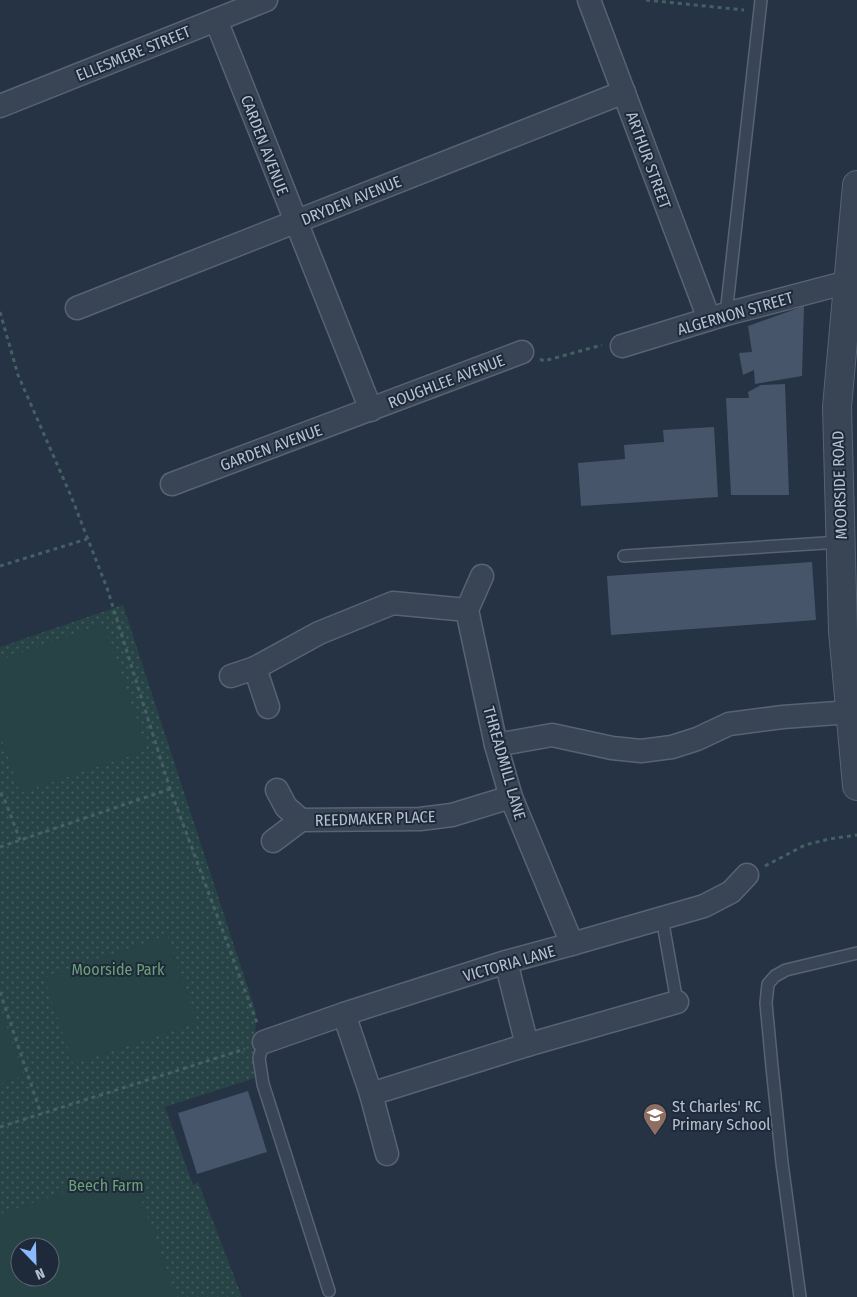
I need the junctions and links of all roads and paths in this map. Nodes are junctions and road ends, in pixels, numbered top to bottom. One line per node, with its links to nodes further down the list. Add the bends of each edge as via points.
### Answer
1 (266, 0): 5 (street, ELLESMERE STREET)
2 (589, 0): 6 (street, ARTHUR STREET)
3 (646, 0): 4 (path)
4 (760, 6): 13 (lane)
5 (216, 20): 7 (street, ELLESMERE STREET); 9 (street, CARDEN AVENUE)
6 (624, 92): 9 (street, DRYDEN AVENUE); 13 (street, ARTHUR STREET)
7 (0, 106)
8 (857, 185): 10 (street, MOORSIDE ROAD)
9 (296, 222): 11 (street, DRYDEN AVENUE); 16 (street, CARDEN AVENUE)
10 (851, 273): 13 (street, ALGERNON STREET); 19 (street, MOORSIDE ROAD, via 837,407)
11 (77, 308)
12 (0, 312): 18 (path, via 18,375)
13 (717, 317): 14 (street, ALGERNON STREET)
14 (622, 346): 15 (path, via 618,341 544,361)
15 (522, 352): 16 (street, ROUGHLEE AVENUE)
16 (371, 410): 17 (street, GARDEN AVENUE)
17 (172, 484)
18 (88, 539): 21 (path); 31 (path, via 107,588)
19 (841, 542): 20 (lane); 24 (street, MOORSIDE ROAD, via 843,631)
20 (624, 556)
21 (0, 566)
22 (482, 576): 23 (street)
23 (467, 610): 25 (street, via 393,603 319,634); 29 (street, THREADMILL LANE)
24 (851, 649): 28 (street, MOORSIDE ROAD)
25 (255, 668): 26 (street); 27 (street)
26 (231, 676)
27 (268, 707)
28 (850, 712): 29 (street, via 729,724 672,747 641,751 552,735); 30 (street, MOORSIDE ROAD)
29 (496, 745): 34 (street, THREADMILL LANE)
30 (857, 786)
31 (170, 789): 37 (path); 48 (path)
32 (277, 790): 35 (street, via 286,807)
33 (0, 794): 37 (path)
34 (512, 797): 35 (street, REEDMAKER PLACE, via 452,815 420,819); 42 (street, THREADMILL LANE)
35 (301, 820): 38 (street, REEDMAKER PLACE)
36 (857, 835): 40 (path, via 805,844)
37 (20, 840): 39 (path)
38 (273, 842)
39 (0, 847)
40 (747, 875): 41 (street, VICTORIA LANE, via 731,892 704,906)
41 (662, 918): 42 (street, VICTORIA LANE); 46 (lane)
42 (572, 944): 44 (street, VICTORIA LANE)
43 (857, 953): 55 (lane, via 786,970 768,984 766,1003 772,1067)
44 (506, 962): 47 (street, VICTORIA LANE); 49 (street)
45 (0, 992): 51 (path)
46 (677, 1002): 49 (street)
47 (344, 1014): 48 (street, VICTORIA LANE); 50 (street)
48 (264, 1042): 51 (path); 54 (lane, via 259,1058 263,1084)
49 (528, 1045): 50 (street)
50 (370, 1094): 53 (street)
51 (41, 1114): 52 (path)
52 (0, 1127)
53 (387, 1154)
54 (329, 1291)
55 (800, 1297)

